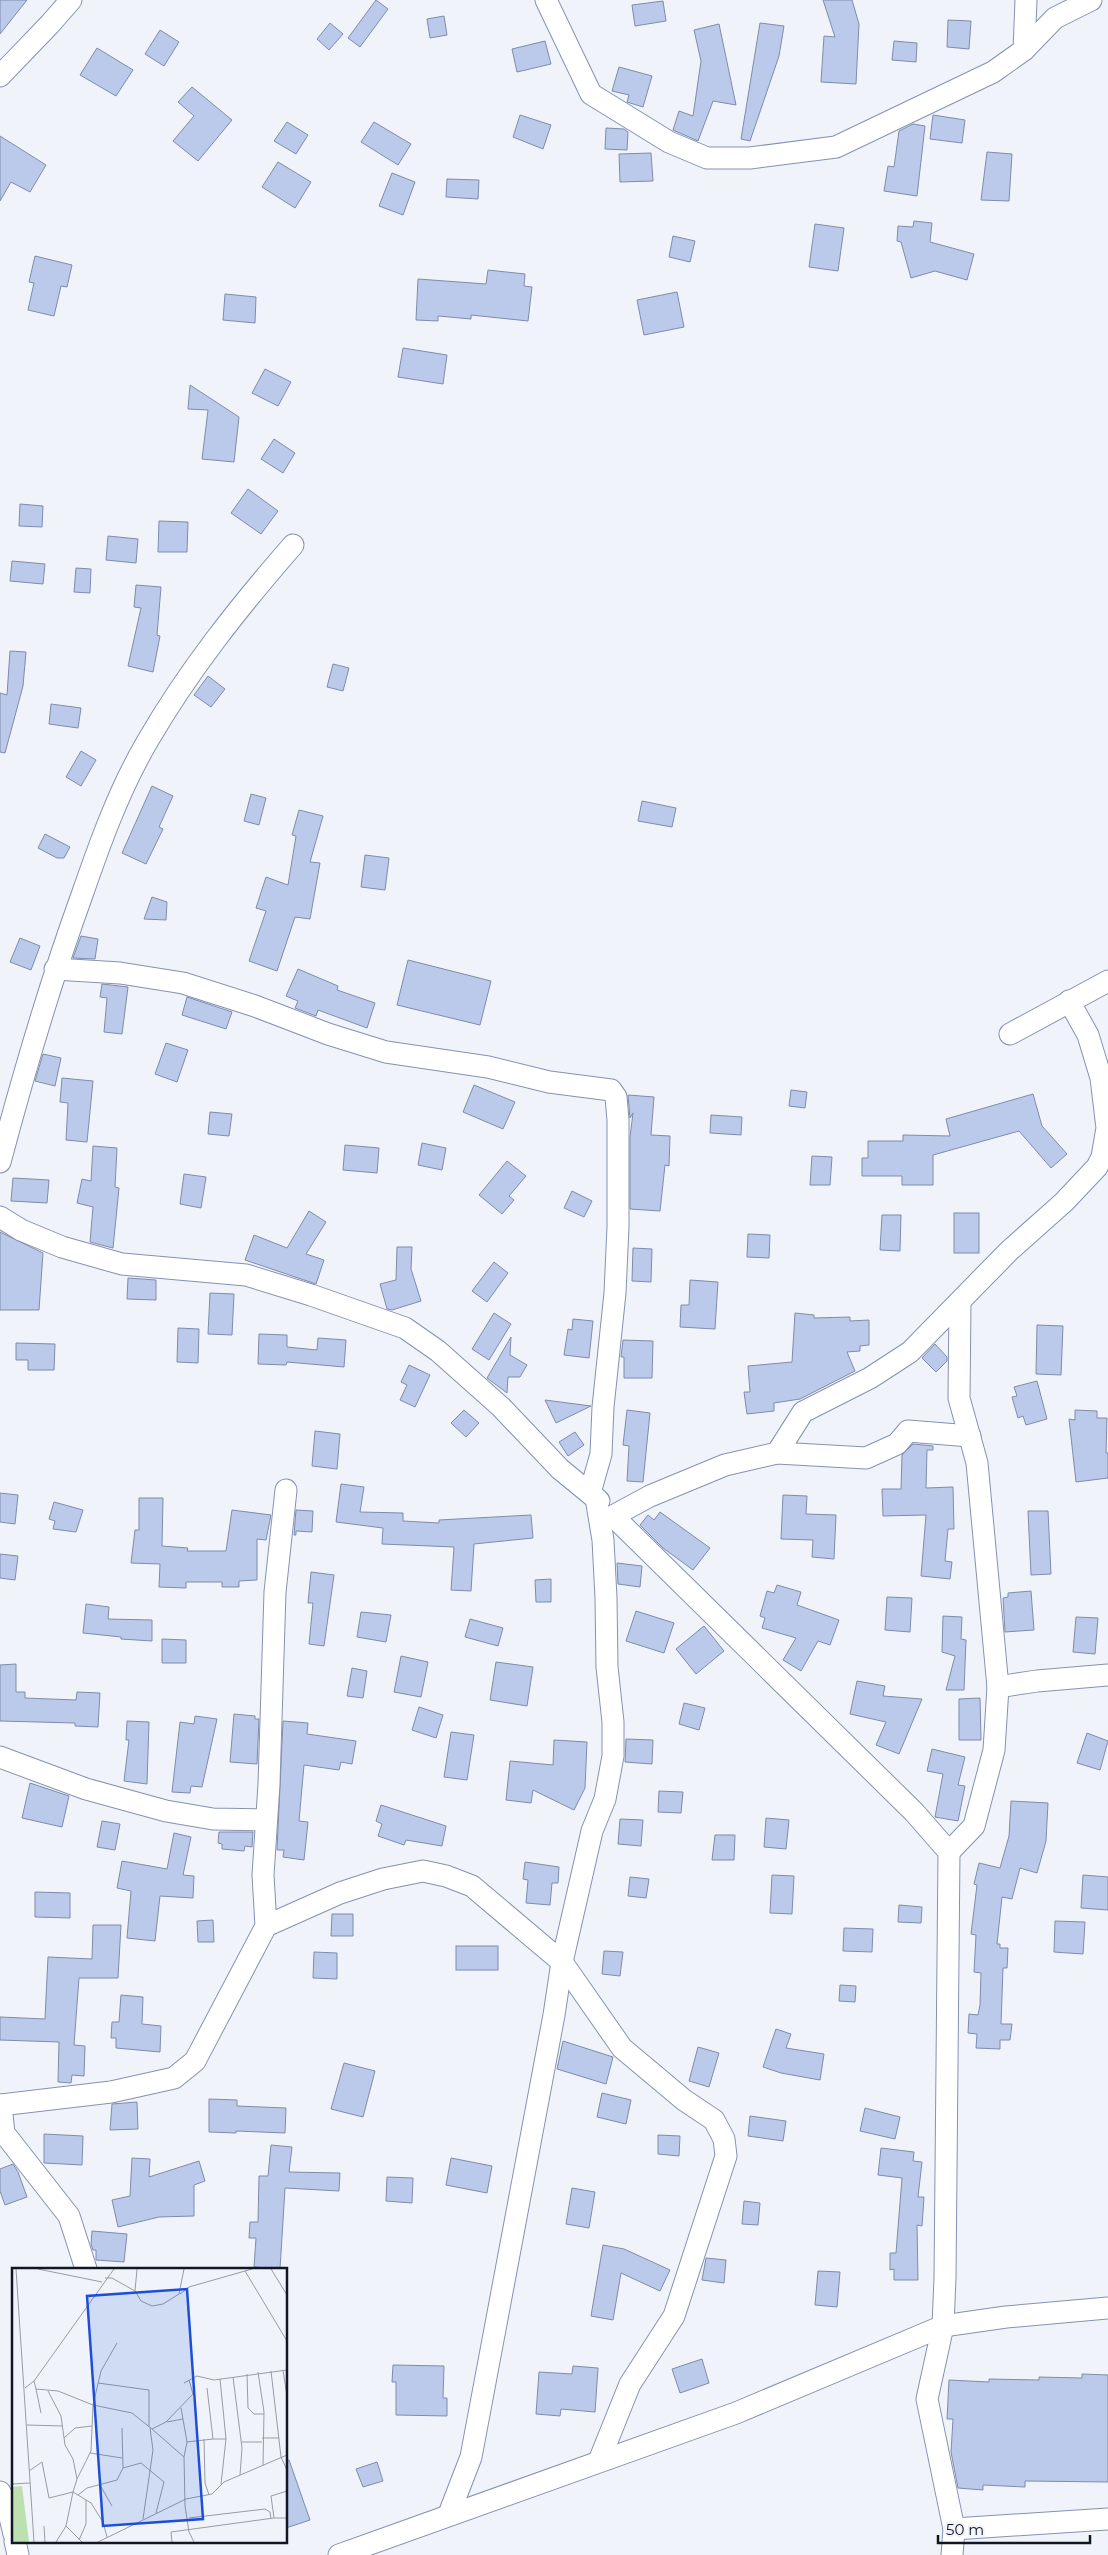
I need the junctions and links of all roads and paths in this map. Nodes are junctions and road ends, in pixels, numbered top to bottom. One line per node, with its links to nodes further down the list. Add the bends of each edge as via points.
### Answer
1 (71, 0): 6 (street)
2 (546, 0): 5 (street, via 591,94 669,142 708,158 750,158 836,147 993,72)
3 (1026, 0): 5 (street)
4 (1091, 0): 5 (street, via 1055,18)
5 (1024, 50)
6 (0, 76)
7 (293, 545): 8 (street, via 244,601 186,679 146,744 100,837)
8 (55, 969): 12 (street); 18 (street, via 120,973 183,983 386,1052 611,1090 616,1097 618,1120 616,1274 600,1454)
9 (1108, 981): 10 (street)
10 (1069, 1001): 11 (street); 14 (street, via 1088,1035 1101,1078 1107,1128 1102,1157 1097,1167 1064,1202 1009,1251)
11 (1010, 1034)
12 (0, 1162)
13 (0, 1216): 18 (street, via 21,1230 62,1248 122,1264 246,1275 406,1328 438,1351 501,1406 560,1469)
14 (960, 1303): 15 (street, via 959,1398); 16 (street, via 910,1352 870,1378 803,1412)
15 (970, 1436): 16 (street, via 908,1431 898,1444 866,1458); 21 (street, via 977,1463)
16 (777, 1453): 19 (street, via 725,1465 650,1496)
17 (286, 1490): 23 (street, via 276,1584)
18 (593, 1496): 19 (street); 26 (street, via 603,1540 613,1756)
19 (612, 1516): 24 (street, via 914,1812)
20 (1108, 1675): 21 (street)
21 (998, 1687): 24 (street, via 994,1750 974,1826)
22 (0, 1757): 23 (street, via 86,1789 166,1811 213,1819)
23 (265, 1820): 25 (street, via 263,1875)
24 (949, 1852): 30 (street)
25 (266, 1926): 26 (street, via 383,1878 423,1872 472,1886); 27 (street, via 195,2061 174,2078 111,2092)
26 (562, 1962): 31 (street, via 622,2048 684,2100 714,2120 724,2139 726,2156 674,2316 630,2384); 33 (street, via 471,2457)
27 (1, 2105): 28 (street, via 4,2133 69,2216)
28 (86, 2268)
29 (1108, 2308): 30 (street)
30 (943, 2326): 31 (street, via 736,2413); 36 (street, via 927,2399)
31 (599, 2461): 33 (street)
32 (0, 2492): 35 (street)
33 (449, 2514): 39 (street)
34 (1108, 2519): 36 (street)
35 (12, 2526)
36 (954, 2529): 40 (street)
37 (15, 2542): 38 (street)
38 (18, 2555)
39 (339, 2555)
40 (952, 2555)

